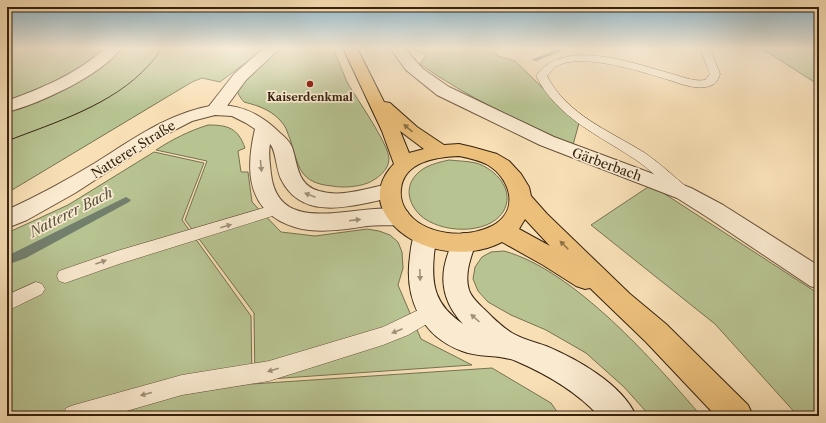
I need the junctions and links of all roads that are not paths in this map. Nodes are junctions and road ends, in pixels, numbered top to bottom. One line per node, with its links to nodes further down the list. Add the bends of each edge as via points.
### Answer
1 (88, 68): 9 (street, via 58,86)
2 (251, 68): 10 (street, via 240,77)
3 (359, 68): 8 (main road)
4 (414, 68): 15 (street, Gärberbach, via 442,91 547,141)
5 (547, 68): 15 (lane, via 541,76 544,86 563,106 594,129 642,158)
6 (635, 68): 7 (lane, via 688,82 707,83 715,74)
7 (713, 68)
8 (376, 100): 12 (main road, one-way to 8, via 411,131); 13 (main road, via 392,131)
9 (7, 107)
10 (215, 110): 11 (street, Natterer Straße, via 243,114 255,119); 19 (street, Natterer Straße, via 191,115 168,126 58,194)
11 (264, 127): 14 (street, Natterer Straße, one-way to 11, via 340,200 325,200 302,192 290,179 282,146); 17 (street, one-way to 17, via 259,151 262,183 266,197)
12 (440, 151): 13 (main road, via 415,158); 16 (main road, via 459,150 494,161 508,171 518,184)
13 (404, 165): 14 (main road, via 394,177)
14 (389, 191): 18 (main road, via 391,204)
15 (684, 193): 24 (street, Gärberbach)
16 (521, 199): 20 (main road, via 519,210 512,222); 26 (main road, one-way to 16)
17 (277, 209): 18 (street, one-way to 18, via 298,220 310,222 335,222 380,216); 23 (lane, one-way to 17, via 113,258 241,222)
18 (399, 217): 21 (main road, via 410,228)
19 (7, 220)
20 (502, 231): 22 (main road, via 484,239); 26 (main road, via 552,258)
21 (425, 236): 22 (main road, via 444,241); 28 (street, one-way to 28, via 420,265 421,288)
22 (464, 242): 29 (street, one-way to 22, via 467,310 454,287 454,273)
23 (65, 276)
24 (819, 278)
25 (36, 289): 27 (lane)
26 (621, 302): 32 (main road)
27 (7, 303)
28 (432, 312): 29 (street, via 444,326 465,340); 30 (lane, one-way to 30, via 383,336 269,371 182,385)
29 (504, 344): 31 (street, via 563,368 593,390)
30 (74, 416)
31 (620, 416)
32 (738, 416)

